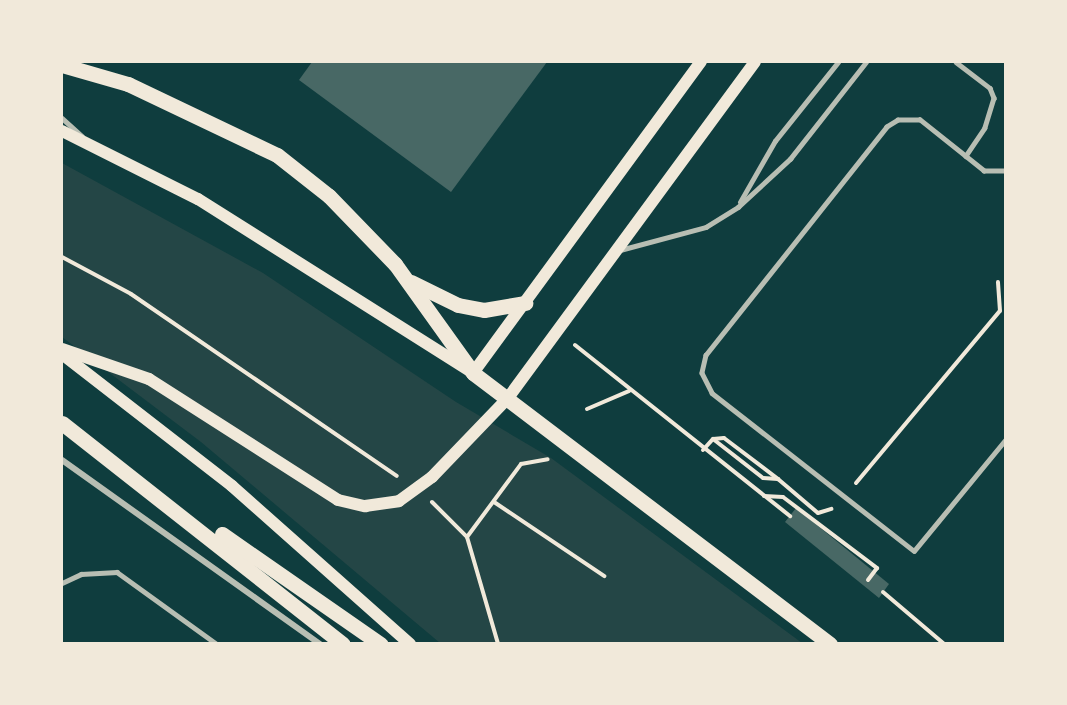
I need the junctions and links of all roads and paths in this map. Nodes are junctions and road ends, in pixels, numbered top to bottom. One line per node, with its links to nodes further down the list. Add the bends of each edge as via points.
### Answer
1 (702, 62): 17 (main road)
2 (755, 62): 13 (main road)
3 (838, 62): 12 (lane, via 775,141)
4 (866, 62): 12 (lane, via 790,159)
5 (956, 62): 10 (lane, via 987,85 994,98 992,112)
6 (62, 65): 15 (main road, via 128,84 277,155 330,196)
7 (62, 118): 9 (lane)
8 (62, 131): 9 (main road)
9 (93, 145): 22 (main road, via 198,199)
10 (966, 156): 11 (lane, via 984,171); 28 (lane, via 920,120 898,120 887,127 706,355 702,373 712,393 914,551)
11 (1005, 171)
12 (738, 207): 13 (lane, via 706,227)
13 (618, 250): 24 (main road)
14 (62, 256): 34 (path, via 131,294)
15 (404, 277): 17 (main road, via 458,305 507,309); 22 (main road)
16 (998, 282): 19 (path)
17 (525, 303): 22 (main road)
18 (1005, 307): 19 (path)
19 (1000, 311): 35 (path)
20 (570, 340): 23 (path)
21 (62, 351): 34 (main road, via 149,379 338,500 379,505); 49 (main road, via 232,486)
22 (473, 373): 24 (main road)
23 (629, 392): 25 (path); 29 (path)
24 (508, 398): 34 (main road); 51 (main road)
25 (587, 409)
26 (62, 423): 33 (main road)
27 (713, 439): 29 (path); 32 (path, via 763,478); 32 (path, via 724,438)
28 (1005, 439)
29 (703, 450): 36 (path)
30 (551, 458): 37 (path, via 521,465)
31 (62, 460): 46 (street)
32 (778, 479): 38 (path, via 818,513)
33 (154, 490): 47 (main road); 48 (main road)
34 (416, 490): 40 (path, via 459,523)
35 (850, 491)
36 (763, 496): 39 (path); 42 (path, via 783,496 877,568)
37 (494, 502): 40 (path); 41 (path)
38 (837, 507)
39 (790, 516)
40 (467, 537): 50 (path)
41 (604, 576)
42 (868, 580)
43 (62, 583): 45 (lane, via 81,574 117,572)
44 (883, 592): 52 (path)
45 (217, 644)
46 (320, 644)
47 (343, 644)
48 (380, 644)
49 (410, 644)
50 (498, 644)
51 (830, 644)
52 (944, 644)

